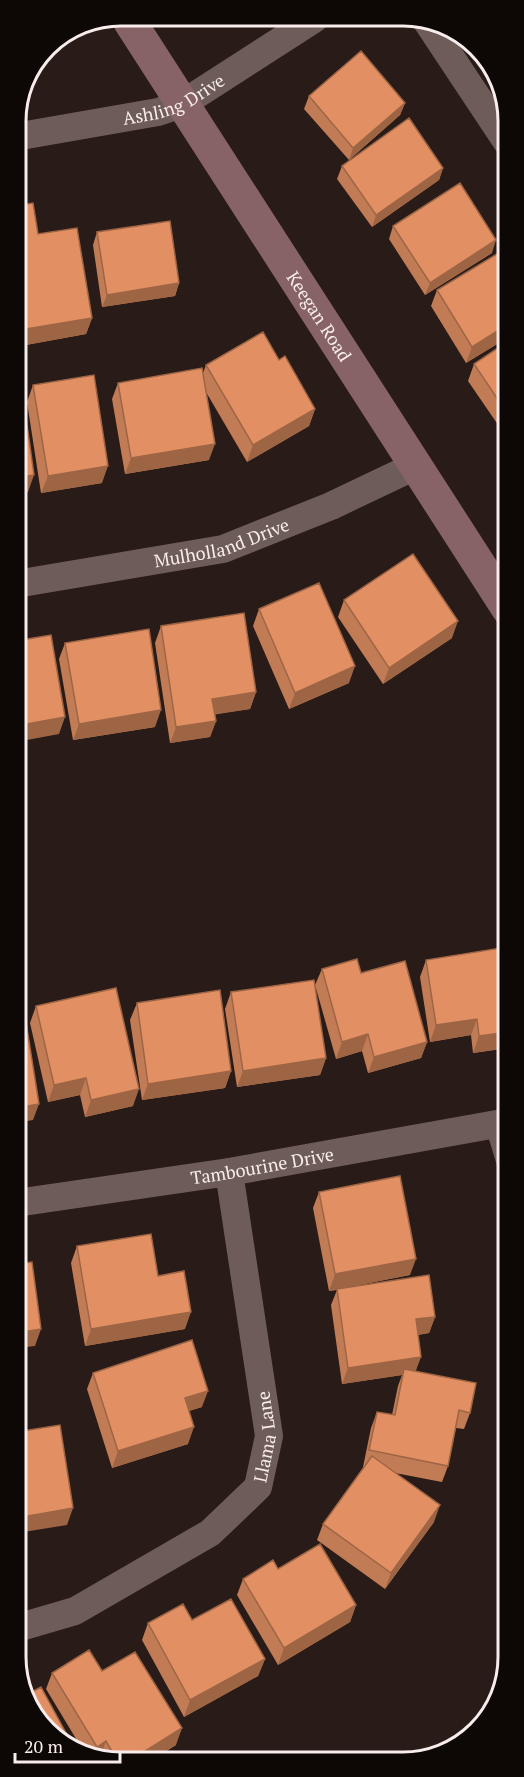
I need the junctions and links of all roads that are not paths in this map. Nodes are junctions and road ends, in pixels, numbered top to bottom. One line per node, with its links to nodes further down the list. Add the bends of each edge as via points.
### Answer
1 (133, 26): 4 (street, Keegan Road)
2 (303, 26): 4 (street, Ashling Drive)
3 (433, 31): 5 (street)
4 (182, 104): 6 (street, Ashling Drive, via 158,112); 7 (street, Keegan Road)
5 (498, 128)
6 (26, 135)
7 (415, 466): 8 (street, Mulholland Drive, via 331,506 223,549); 9 (street, Keegan Road)
8 (26, 582)
9 (498, 594)
10 (498, 1123): 11 (street, Tambourine Drive)
11 (229, 1172): 12 (street, Tambourine Drive); 13 (street, Llama Lane, via 269,1436 258,1486 210,1533 81,1608)
12 (26, 1202)
13 (26, 1625)

